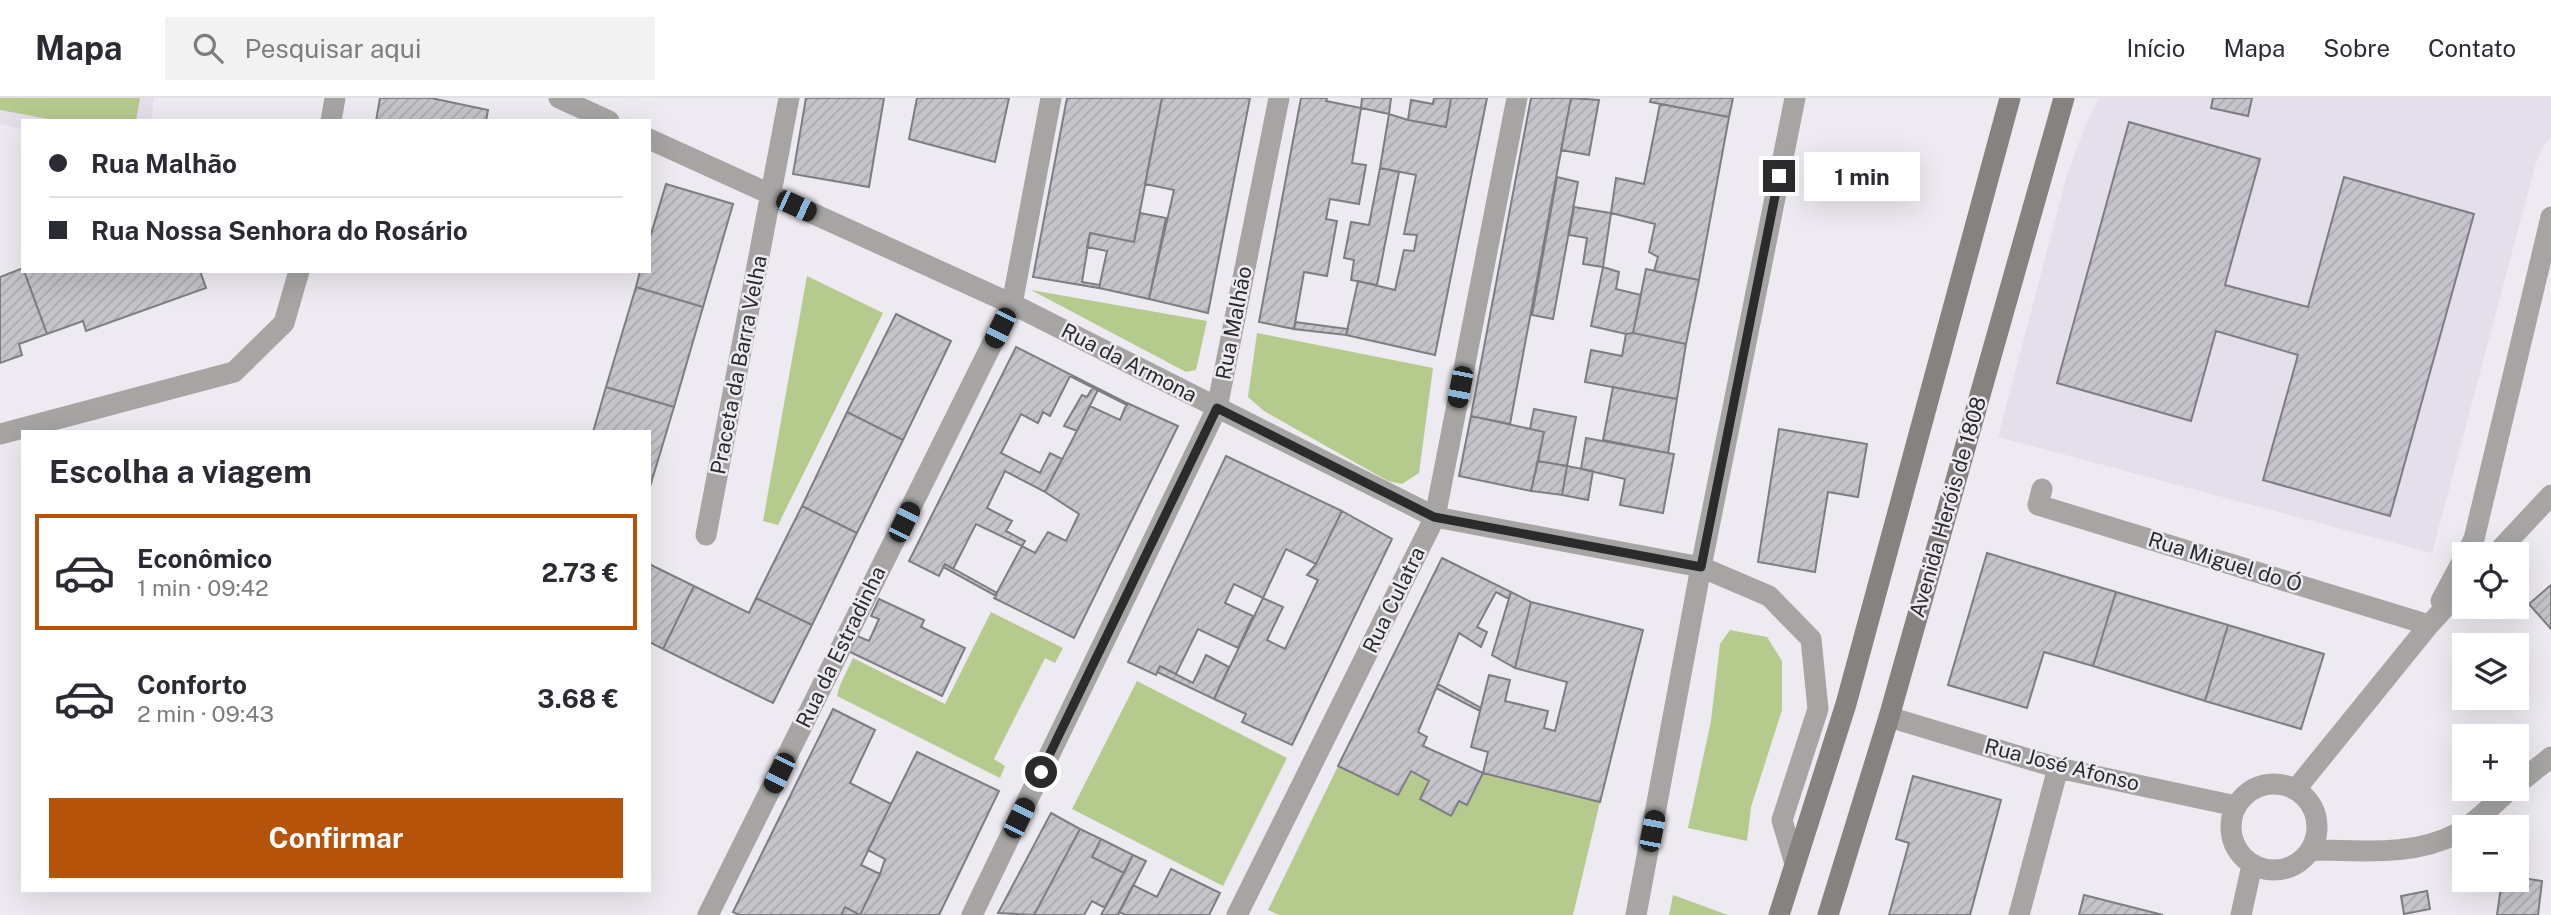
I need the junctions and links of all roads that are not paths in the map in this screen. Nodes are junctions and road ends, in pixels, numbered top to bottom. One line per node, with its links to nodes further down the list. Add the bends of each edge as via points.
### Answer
1 (335, 98): 10 (street)
2 (559, 98): 11 (street)
3 (789, 98): 13 (street, Praceta da Barra Velha)
4 (1051, 98): 16 (street, Rua da Estradinha)
5 (1279, 98): 17 (street, Rua Malhão)
6 (1517, 98): 21 (street, Rua Culatra)
7 (1795, 98): 25 (street)
8 (2010, 98): 37 (main road, via 1850,691)
9 (2064, 98): 29 (main road, Avenida Heróis de 1808)
10 (331, 119)
11 (605, 119)
12 (651, 140): 13 (street, Rua da Armona)
13 (772, 195): 16 (street, Rua da Armona); 22 (street, Praceta da Barra Velha)
14 (2551, 217): 23 (street)
15 (298, 273): 18 (street, via 284,323 234,372)
16 (1012, 304): 17 (street, Rua da Armona); 39 (street, Rua da Estradinha)
17 (1217, 408): 21 (street, Rua da Armona); 40 (street, Rua Malhão)
18 (0, 434)
19 (2042, 489): 28 (street, Rua Miguel do Ó, via 2038,505)
20 (2551, 495): 24 (street)
21 (1434, 517): 25 (street, Rua da Armona); 41 (street, Rua Culatra)
22 (706, 535)
23 (2472, 542)
24 (2507, 542)
25 (1701, 567): 37 (street, Rua da Armona, via 1769,596 1811,639 1818,709 1783,820); 42 (street)
26 (2452, 580): 28 (street)
27 (2452, 600): 28 (street)
28 (2428, 625): 33 (street)
29 (1889, 717): 31 (street, Rua José Afonso); 44 (main road, Avenida Heróis de 1808)
30 (2551, 757): 32 (street)
31 (2058, 768): 35 (street, Rua José Afonso); 45 (street)
32 (2529, 775)
33 (2296, 789): 35 (street, via 2274,783 2252,789); 36 (street, via 2313,806 2319,827)
34 (2496, 801): 36 (street, via 2457,833 2422,847)
35 (2236, 806): 38 (street, via 2230,827 2236,849)
36 (2312, 849): 38 (street, via 2296,866 2275,871)
37 (1795, 864): 43 (main road)
38 (2252, 865): 46 (street)
39 (708, 915)
40 (972, 915)
41 (1237, 915)
42 (1636, 915)
43 (1779, 915)
44 (1828, 915)
45 (2019, 915)
46 (2241, 915)

